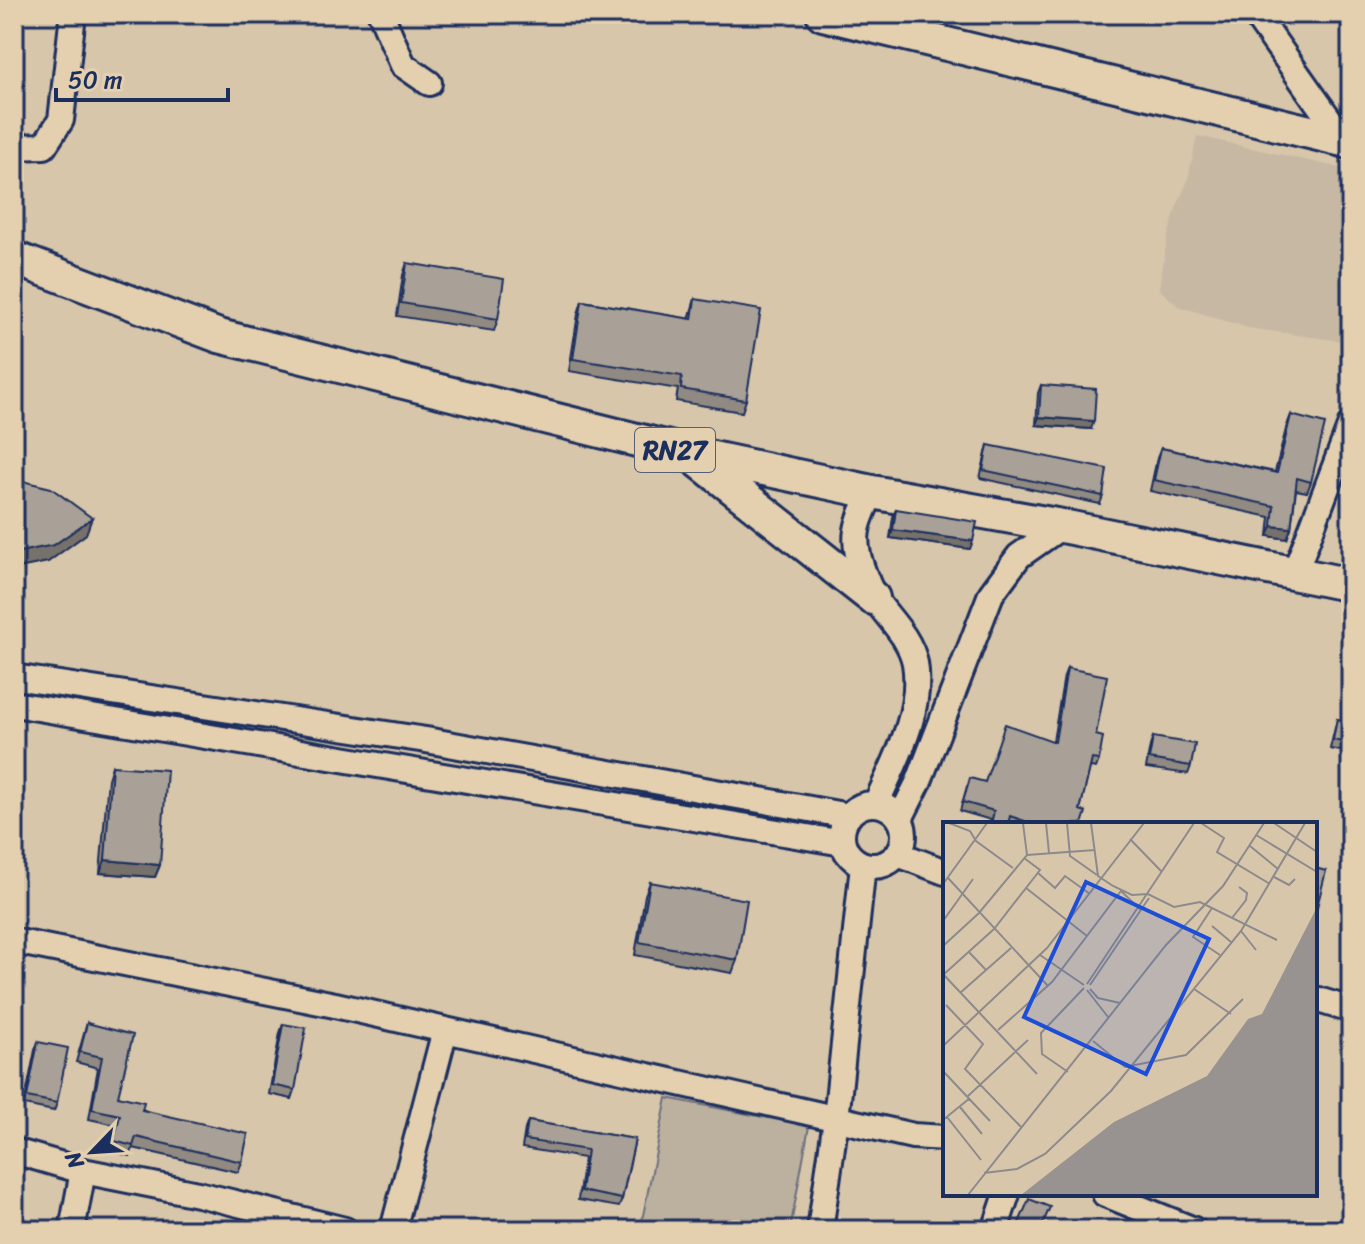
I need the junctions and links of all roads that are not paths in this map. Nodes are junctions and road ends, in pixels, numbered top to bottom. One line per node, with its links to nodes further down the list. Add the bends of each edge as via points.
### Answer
1 (73, 14): 7 (street, via 61,120 44,146)
2 (381, 14): 5 (street, via 403,65)
3 (823, 14): 6 (main road)
4 (1255, 14): 6 (street)
5 (429, 83)
6 (1348, 144)
7 (14, 147)
8 (14, 258): 10 (main road, RN27, via 219,336)
9 (1351, 424): 13 (street)
10 (689, 453): 11 (main road, RN27); 15 (main road)
11 (872, 492): 12 (main road, RN27); 15 (street, via 855,536)
12 (1062, 526): 13 (main road, RN27); 25 (street, via 1019,556 991,594)
13 (1295, 572): 14 (main road, RN27)
14 (1351, 585)
15 (873, 598): 22 (street, via 904,636 915,662 916,695 904,740)
16 (16, 689): 17 (street); 18 (street)
17 (145, 697): 18 (street); 19 (street)
18 (141, 725): 20 (street)
19 (426, 740): 20 (street); 21 (street)
20 (423, 772): 23 (street)
21 (639, 778): 23 (street); 24 (street)
22 (876, 804): 24 (street); 25 (street)
23 (636, 808): 26 (street)
24 (849, 816): 26 (street)
25 (900, 819): 27 (street, via 905,830)
26 (843, 843): 28 (street)
27 (898, 854): 28 (street, via 876,867); 29 (street)
28 (863, 865): 34 (street)
29 (943, 871)
30 (14, 941): 33 (street)
31 (1317, 1000): 32 (street)
32 (1351, 1010)
33 (445, 1030): 34 (street); 42 (street)
34 (836, 1119): 35 (street); 43 (street)
35 (943, 1138)
36 (14, 1151): 37 (street)
37 (83, 1171): 40 (street); 41 (street)
38 (1006, 1196): 44 (street)
39 (1110, 1196): 45 (street)
40 (72, 1230)
41 (345, 1230)
42 (393, 1230)
43 (820, 1230)
44 (995, 1230)
45 (1194, 1230)

